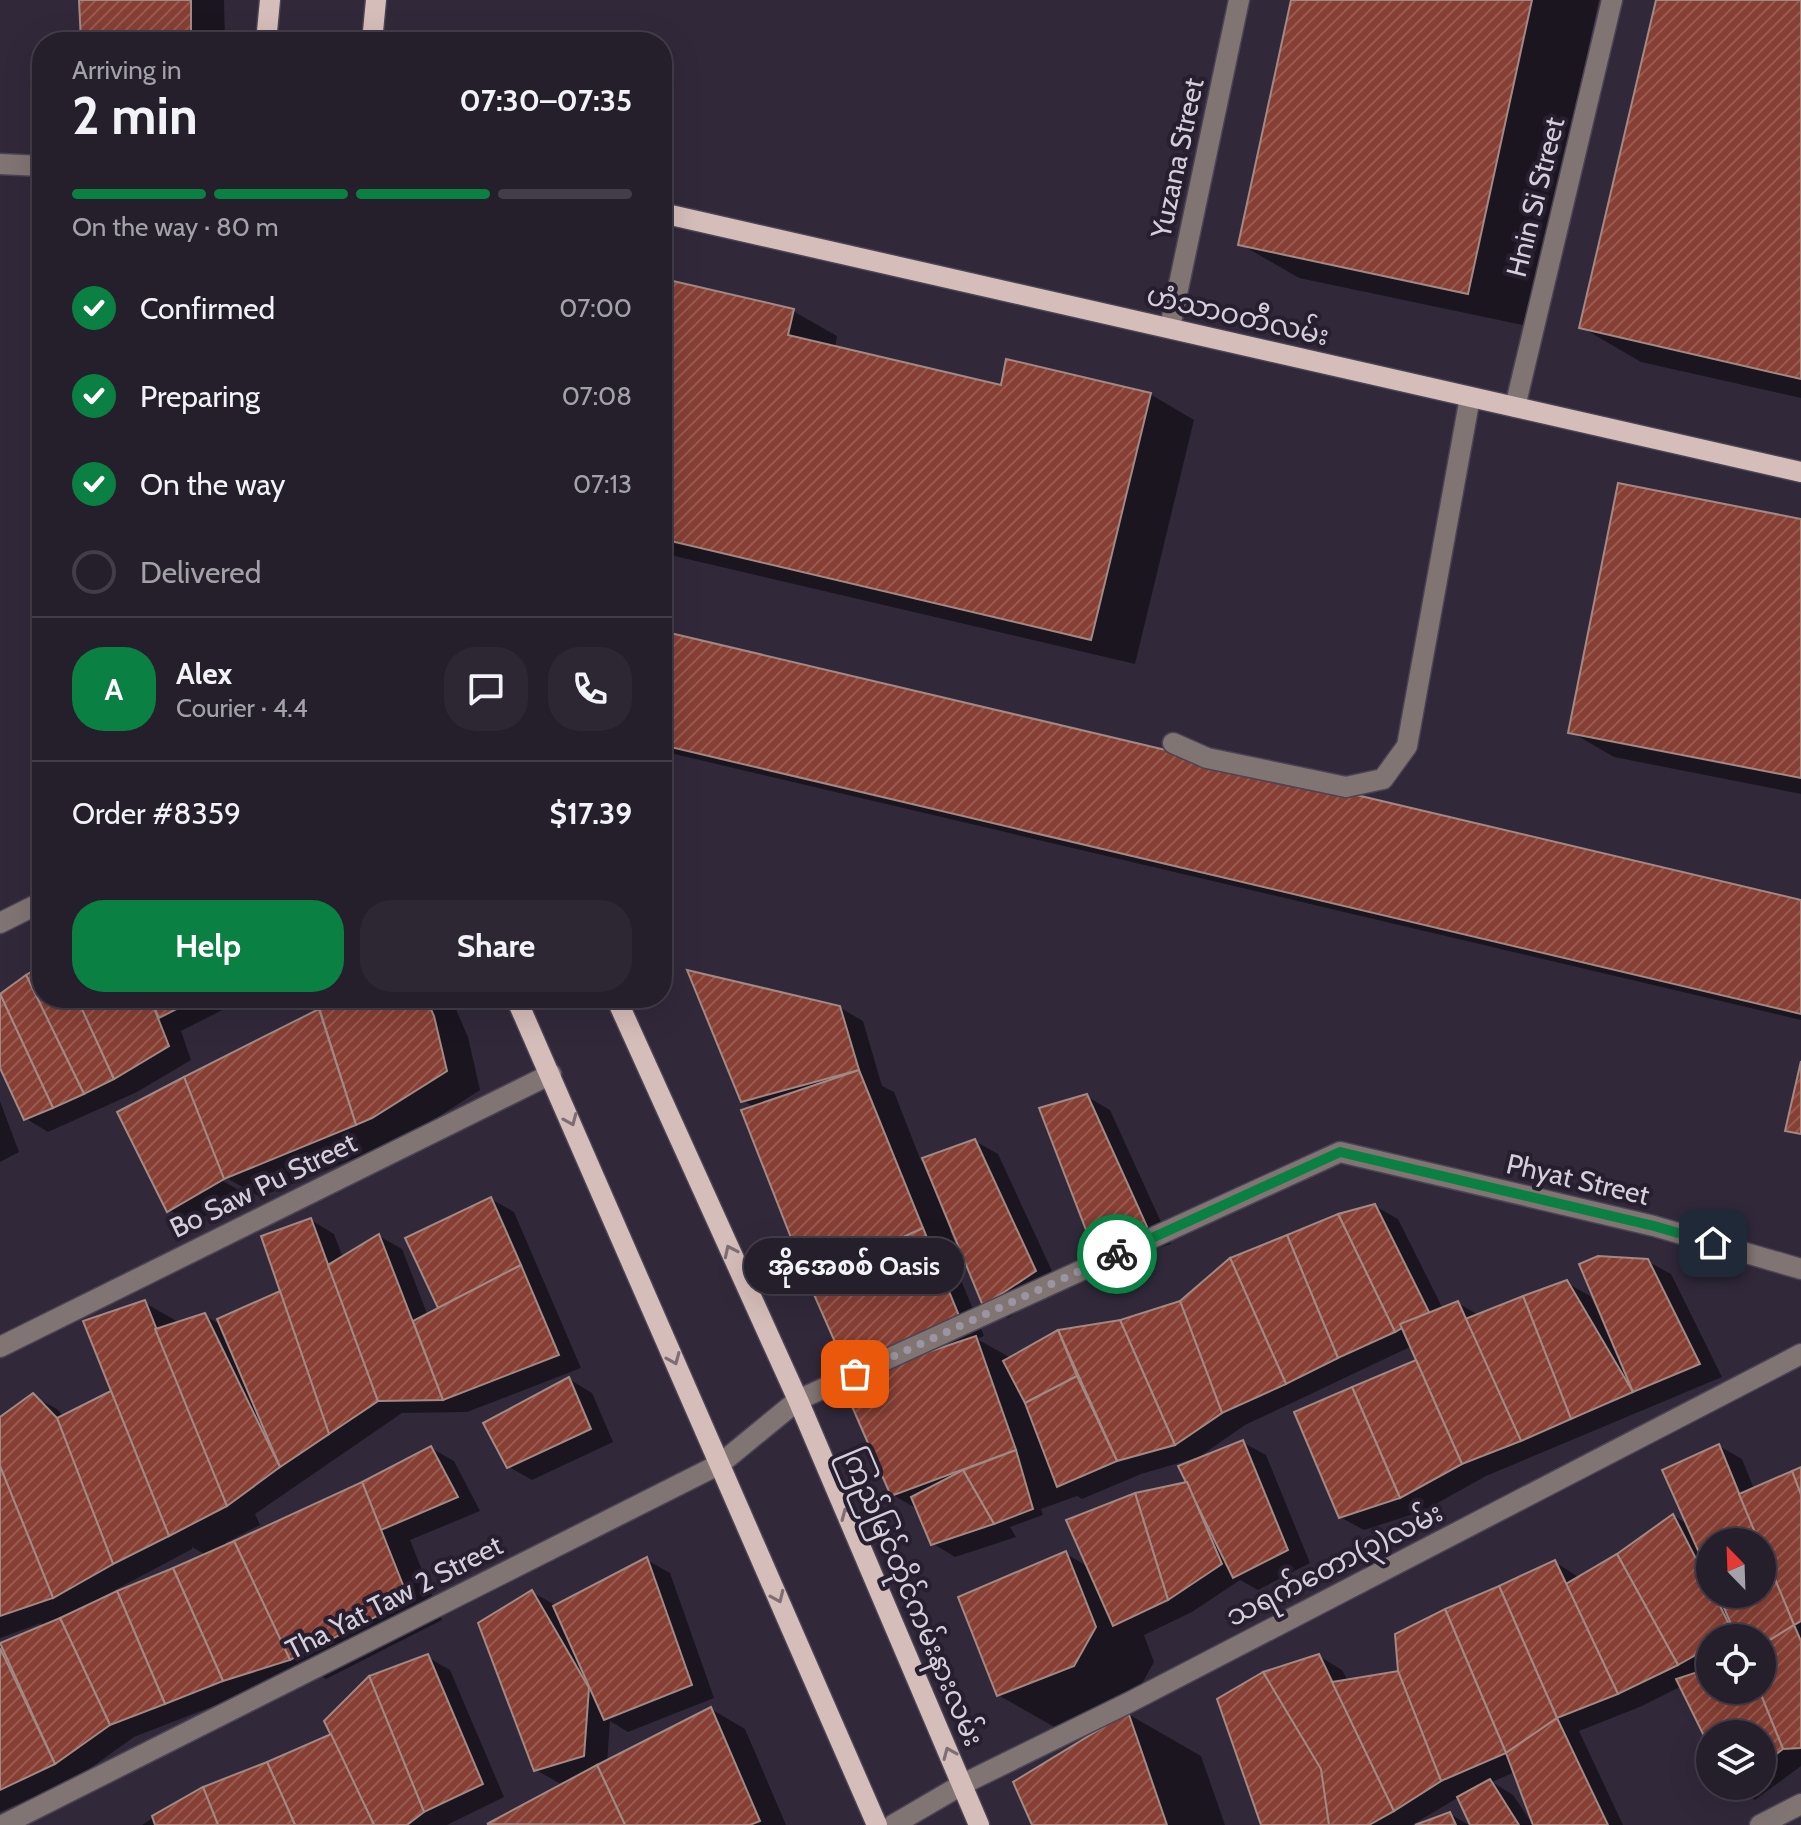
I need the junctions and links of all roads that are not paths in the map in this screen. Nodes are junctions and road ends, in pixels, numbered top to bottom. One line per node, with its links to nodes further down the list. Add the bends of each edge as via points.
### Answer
1 (270, 0): 5 (main road)
2 (376, 0): 6 (main road)
3 (1239, 0): 10 (street, Yuzana Street)
4 (1612, 0): 12 (street, Hnin Si Street)
5 (267, 32)
6 (373, 32)
7 (0, 164): 8 (street)
8 (32, 166)
9 (672, 215): 10 (main road, ဟံသာဝတီလမ်း)
10 (1170, 327): 11 (main road, ဟံသာဝတီလမ်း)
11 (1470, 397): 12 (main road, ဟံသာဝတီလမ်း); 14 (street, via 1407,746 1383,779 1346,787 1207,758)
12 (1515, 407): 13 (main road, ဟံသာဝတီလမ်း)
13 (1801, 472)
14 (1173, 743)
15 (32, 907): 16 (street)
16 (0, 923)
17 (521, 1008): 19 (main road)
18 (621, 1008): 24 (main road, ကြည်မြင်တိုင်ကမ်းနားလမ်း, one-way to 18)
19 (551, 1074): 22 (street, Bo Saw Pu Street); 25 (main road, one-way to 25)
20 (1340, 1152): 21 (street, Phyat Street, via 1654,1226); 24 (street, Tha Yat Taw 2 Street)
21 (1801, 1269)
22 (0, 1347)
23 (1801, 1354): 26 (street, သရက်တော(၃)လမ်း)
24 (798, 1400): 25 (street, Tha Yat Taw 2 Street); 26 (main road, ကြည်မြင်တိုင်ကမ်းနားလမ်း, one-way to 24)
25 (720, 1464): 28 (street, Tha Yat Taw 2 Street); 29 (main road, one-way to 29)
26 (963, 1784): 30 (street, သရက်တော(၃)လမ်း); 31 (main road, ကြည်မြင်တိုင်ကမ်းနားလမ်း)
27 (1801, 1804): 32 (street)
28 (3, 1825)
29 (877, 1825)
30 (893, 1825)
31 (979, 1825)
32 (1760, 1825)

